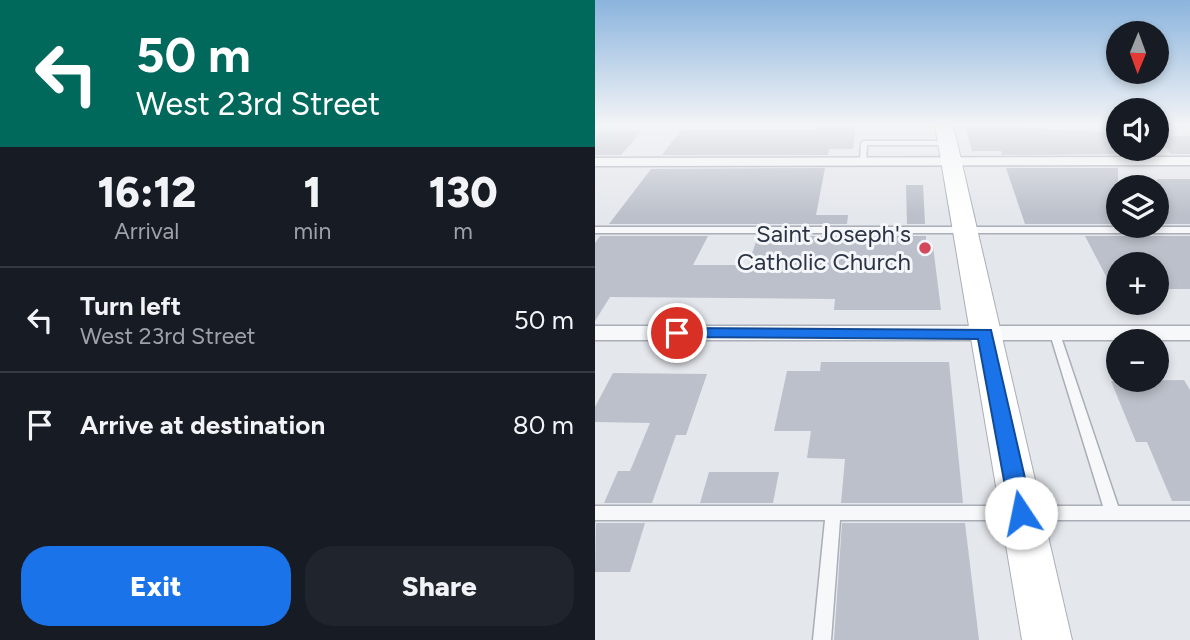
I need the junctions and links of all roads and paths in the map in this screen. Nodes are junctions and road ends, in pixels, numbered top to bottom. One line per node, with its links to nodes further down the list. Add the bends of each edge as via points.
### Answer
1 (895, 155): 5 (street, via 863,162)
2 (949, 155): 7 (main road)
3 (1107, 155): 4 (street)
4 (1190, 161)
5 (595, 162)
6 (595, 230): 7 (lane)
7 (965, 230): 8 (lane); 11 (main road)
8 (1190, 230)
9 (595, 333): 11 (street)
10 (1190, 333): 12 (street)
11 (985, 334): 12 (street); 15 (main road)
12 (1055, 334): 16 (lane)
13 (595, 513): 14 (lane)
14 (833, 513): 15 (lane); 18 (lane)
15 (1021, 513): 16 (lane); 19 (main road)
16 (1113, 513): 17 (lane)
17 (1190, 513)
18 (822, 640)
19 (1047, 640)

